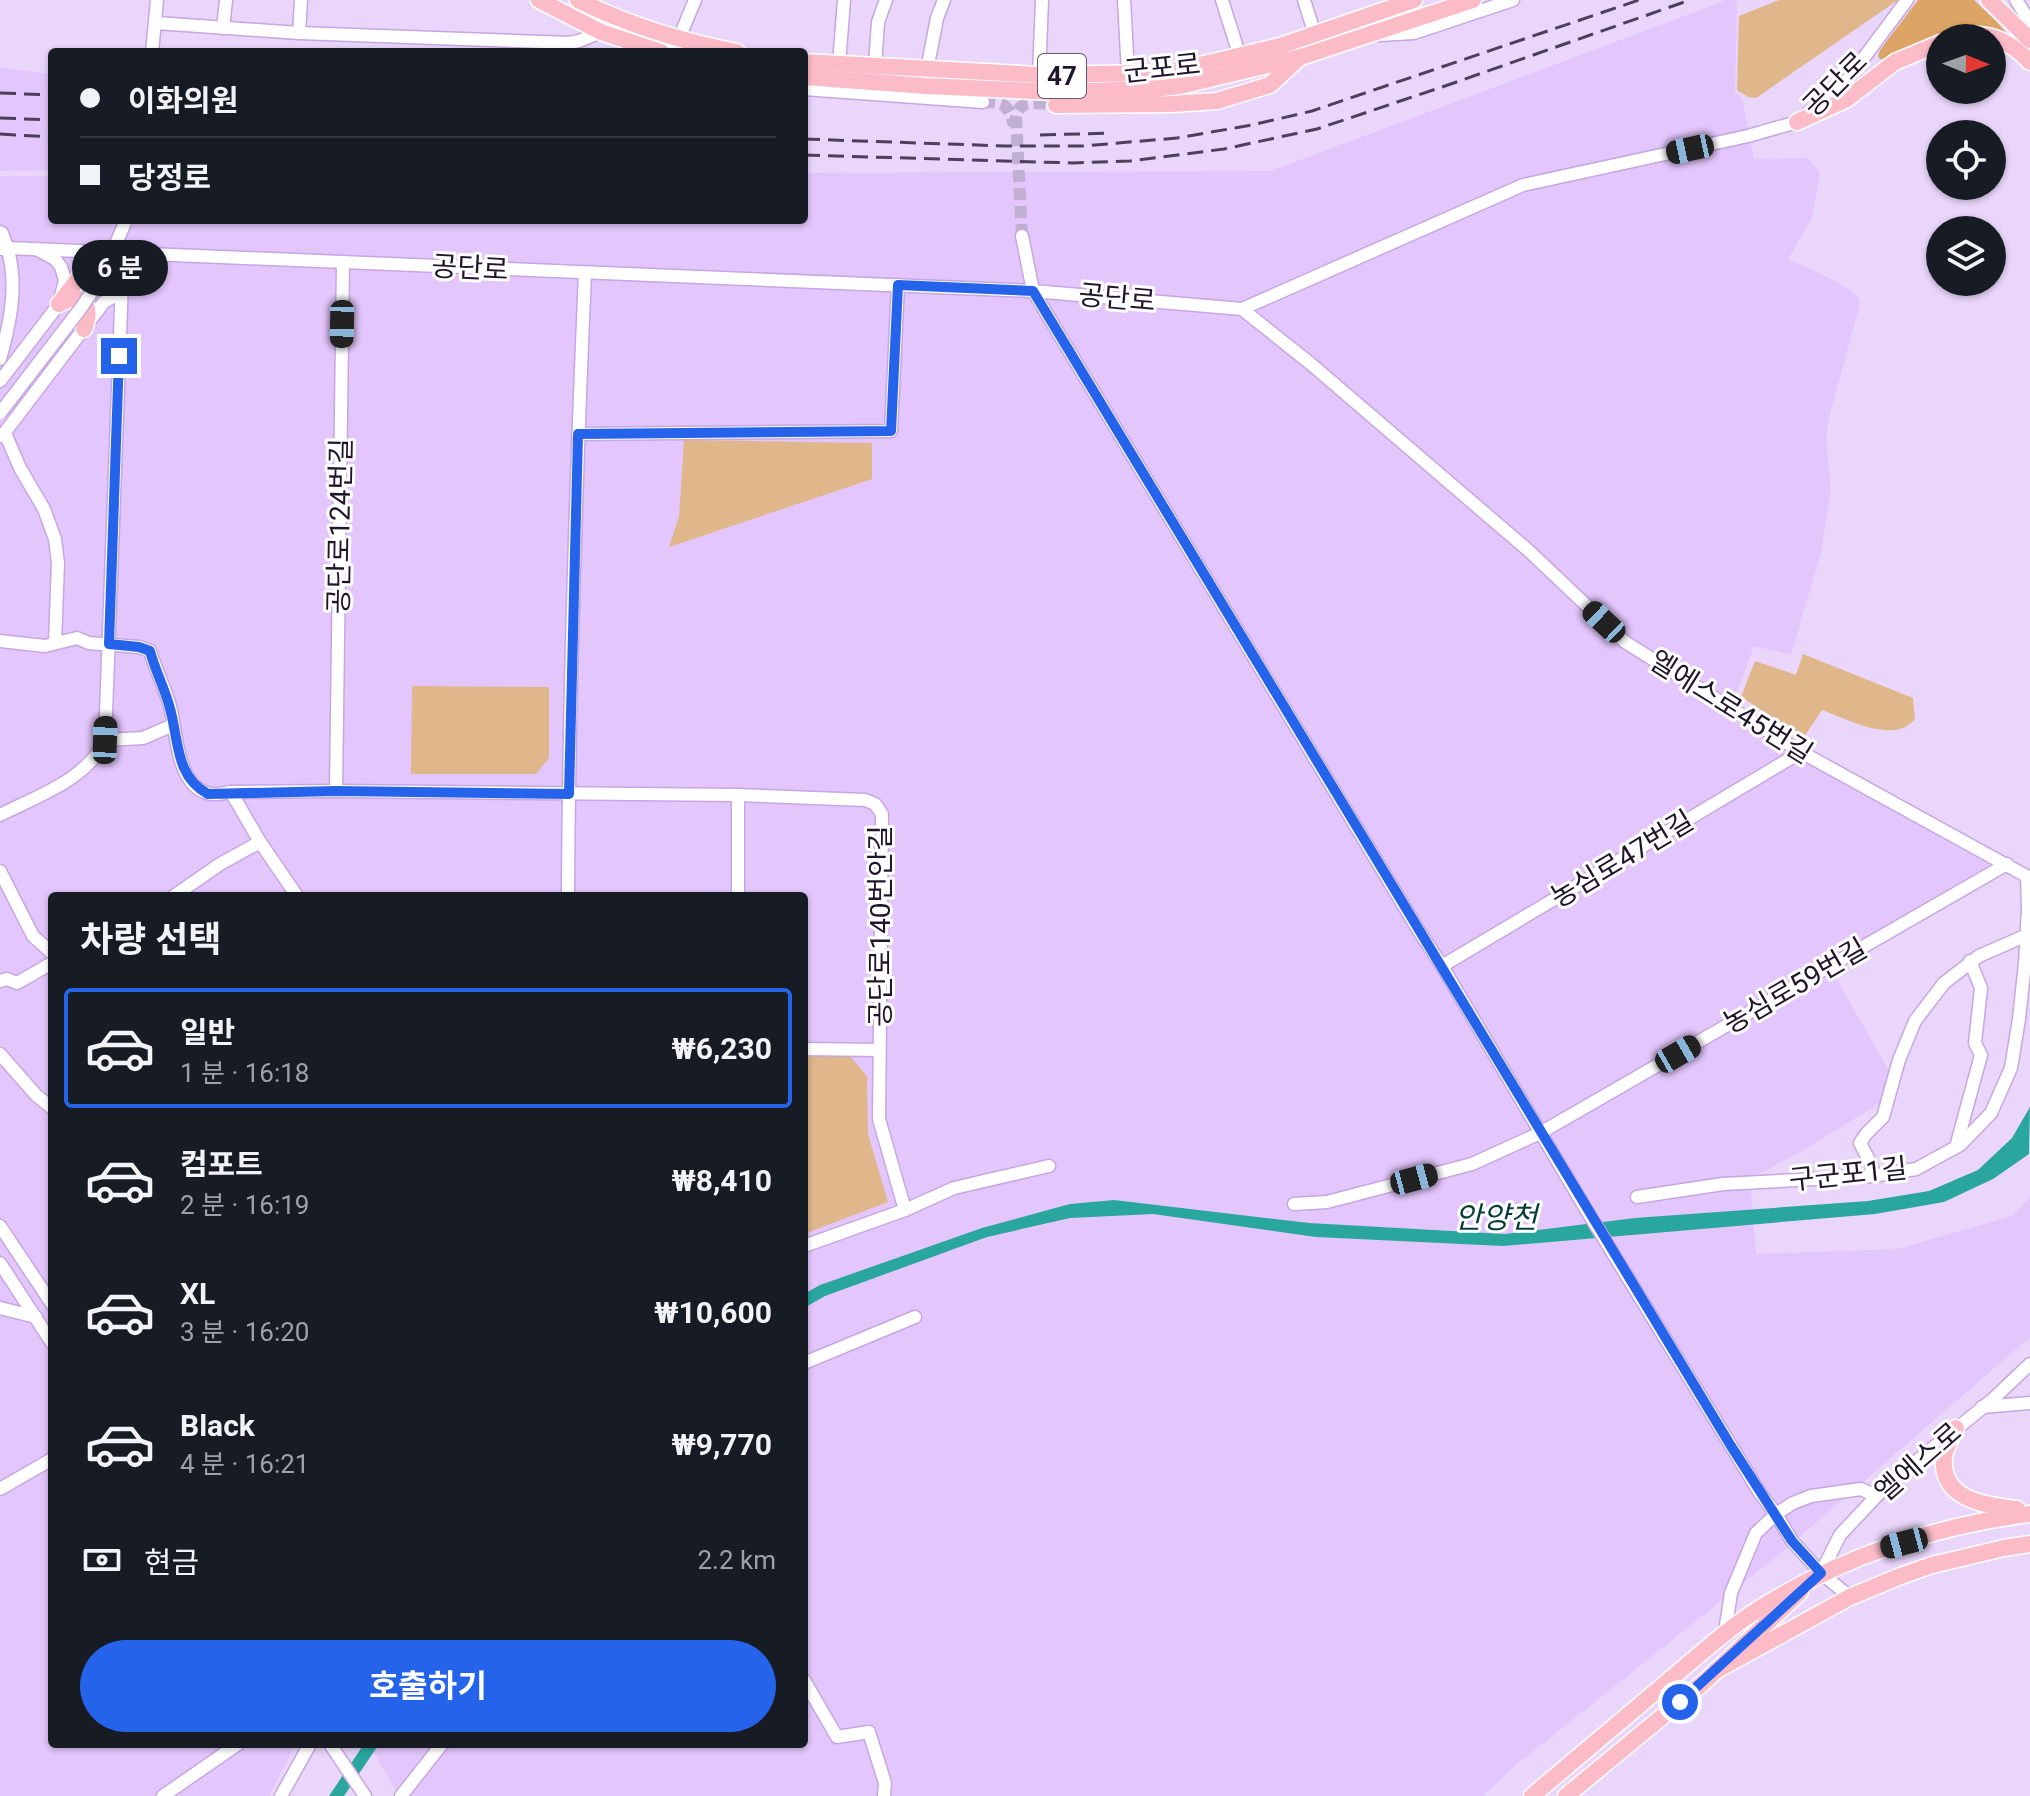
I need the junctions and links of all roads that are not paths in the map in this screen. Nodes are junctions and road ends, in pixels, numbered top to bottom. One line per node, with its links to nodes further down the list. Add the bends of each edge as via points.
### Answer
1 (157, 0): 30 (street)
2 (226, 0): 22 (street)
3 (301, 0): 24 (street)
4 (539, 0): 23 (main road)
5 (578, 0): 27 (main road)
6 (695, 0): 27 (street)
7 (844, 0): 39 (street)
8 (886, 0): 40 (street, via 878,22)
9 (944, 0): 41 (street)
10 (1042, 0): 43 (street)
11 (1124, 0): 42 (street)
12 (1222, 0): 35 (street)
13 (1304, 0): 25 (street)
14 (1414, 0): 25 (main road, 군포로 / 47)
15 (1473, 0): 26 (main road, 군포로 / 47)
16 (1513, 0): 26 (street, 군포로, via 1414,33)
17 (1907, 0): 48 (street, 공단로, via 1845,83)
18 (1989, 0): 28 (main road)
19 (2016, 0): 20 (street)
20 (2030, 22)
21 (156, 23): 22 (street)
22 (223, 28): 24 (street)
23 (601, 32): 24 (street, via 569,43); 31 (main road)
24 (299, 33)
25 (1315, 35): 35 (main road, 군포로 / 47)
26 (1368, 35): 36 (main road, 군포로 / 47)
27 (678, 40): 32 (street); 33 (main road)
28 (2030, 40)
29 (2006, 42): 38 (main road)
30 (152, 48)
31 (651, 48)
32 (674, 48)
33 (717, 48)
34 (1926, 49): 48 (main road, via 1895,62 1847,99)
35 (1240, 57): 42 (main road, 군포로 / 47)
36 (1301, 57): 44 (main road, 군포로 / 47, via 1152,89 1038,91); 47 (main road, via 1270,85 1217,101)
37 (808, 62): 39 (main road, 군포로 / 47)
38 (2030, 62)
39 (839, 64): 40 (main road, 군포로 / 47)
40 (875, 66): 41 (main road, 군포로 / 47)
41 (927, 70): 43 (main road, 군포로 / 47)
42 (1128, 74): 43 (main road, 군포로 / 47)
43 (1039, 75)
44 (808, 77)
45 (808, 89): 46 (street)
46 (983, 102)
47 (1056, 105)
48 (1797, 122): 62 (street, 공단로, via 1523,185)
49 (124, 224): 66 (street, bridge, via 103,275)
50 (0, 232): 52 (street)
51 (1022, 236): 59 (street)
52 (4, 248): 53 (street, 공단로); 64 (street, via 13,293)
53 (37, 249): 54 (street, 공단로); 61 (street, via 61,267 65,280)
54 (97, 251): 55 (street, 공단로); 61 (main road)
55 (123, 253): 56 (street, 공단로); 60 (street)
56 (343, 262): 57 (street, 공단로); 75 (street, 공단로124번길)
57 (585, 273): 58 (street, 공단로); 67 (street)
58 (898, 285): 59 (street, 공단로); 67 (street, via 891,431)
59 (1033, 291): 62 (street, 공단로); 92 (street)
60 (122, 292): 63 (street, via 104,302); 71 (street)
61 (59, 304): 63 (main road, via 68,299 86,305); 65 (street)
62 (1242, 309): 74 (street, 엘에스로45번길, via 1529,551 1625,642)
63 (84, 329): 68 (street)
64 (0, 359)
65 (0, 381)
66 (0, 413)
67 (578, 434): 77 (street)
68 (2, 436): 70 (street, via 55,539)
69 (0, 641): 70 (street)
70 (55, 643): 71 (street, via 77,638)
71 (109, 644): 72 (street, via 150,651); 73 (street)
72 (173, 725): 73 (street, via 143,738); 76 (street, 공단로140번안길, via 181,763 197,789 208,794)
73 (105, 740): 79 (street, via 99,754 72,778)
74 (1801, 752): 81 (street, 엘에스로45번길); 92 (street, 농심로47번길)
75 (336, 791): 76 (street, 공단로140번안길); 77 (street, 공단로140번안길)
76 (231, 792): 80 (street)
77 (569, 794): 78 (street, 공단로140번안길); 86 (street)
78 (738, 795): 87 (street); 95 (street, 공단로140번안길, via 865,800 882,814)
79 (0, 815)
80 (260, 842): 84 (street); 85 (street)
81 (2007, 864): 83 (street, 엘에스로45번길); 98 (street, 농심로59번길)
82 (0, 871): 89 (street, via 33,936)
83 (2028, 877): 88 (street, 구군포1길)
84 (180, 892)
85 (294, 892)
86 (568, 892)
87 (738, 892)
88 (2027, 935): 90 (street); 99 (street, 구군포1길, via 2011,1068 1991,1113)
89 (48, 949)
90 (1970, 961): 99 (street, via 1981,988 1975,1043 1981,1055); 101 (street, via 1944,983 1915,1021 1883,1117 1860,1143)
91 (48, 965): 93 (street, via 17,983)
92 (1442, 966): 98 (street)
93 (0, 981)
94 (808, 1049): 95 (street)
95 (879, 1050): 104 (street, 공단로140번안길, via 879,1119)
96 (0, 1054): 97 (street)
97 (48, 1105)
98 (1540, 1133): 103 (street, 농심로59번길, via 1472,1164 1327,1202); 122 (street)
99 (1955, 1147): 101 (street, 구군포1길, via 1916,1169)
100 (1049, 1166): 104 (street, via 954,1188)
101 (1873, 1176): 102 (street, 구군포1길, via 1723,1184)
102 (1637, 1197)
103 (1294, 1204)
104 (905, 1210): 106 (street)
105 (0, 1226): 108 (street)
106 (808, 1245)
107 (0, 1263): 110 (street)
108 (48, 1298)
109 (0, 1308): 110 (street)
110 (36, 1317): 112 (street)
111 (915, 1317): 113 (street)
112 (48, 1336)
113 (808, 1361)
114 (2030, 1364): 116 (street, 엘에스로)
115 (2030, 1403): 116 (street)
116 (1982, 1407): 117 (street, 엘에스로)
117 (1956, 1428): 120 (street, 엘에스로); 121 (main road, via 1944,1455 1952,1488 1964,1497)
118 (48, 1461): 119 (street)
119 (0, 1489)
120 (1876, 1496): 122 (street, via 1861,1489 1811,1496); 124 (street, 엘에스로, via 1840,1535)
121 (2030, 1513): 124 (main road, via 1960,1526)
122 (1776, 1514): 124 (street); 126 (street, via 1756,1533 1731,1593)
123 (2030, 1544): 125 (main road, via 1932,1565)
124 (1821, 1573): 125 (street); 126 (main road); 127 (main road)
125 (1850, 1597): 127 (main road)
126 (1725, 1632): 138 (main road)
127 (1717, 1670): 139 (main road)
128 (808, 1687): 137 (street, via 837,1737 869,1732)
129 (232, 1748): 133 (street)
130 (308, 1748): 134 (street)
131 (333, 1748): 135 (street)
132 (439, 1748): 136 (street)
133 (163, 1796)
134 (281, 1796)
135 (365, 1796)
136 (401, 1796)
137 (884, 1796)
138 (1532, 1796)
139 (1566, 1796)

